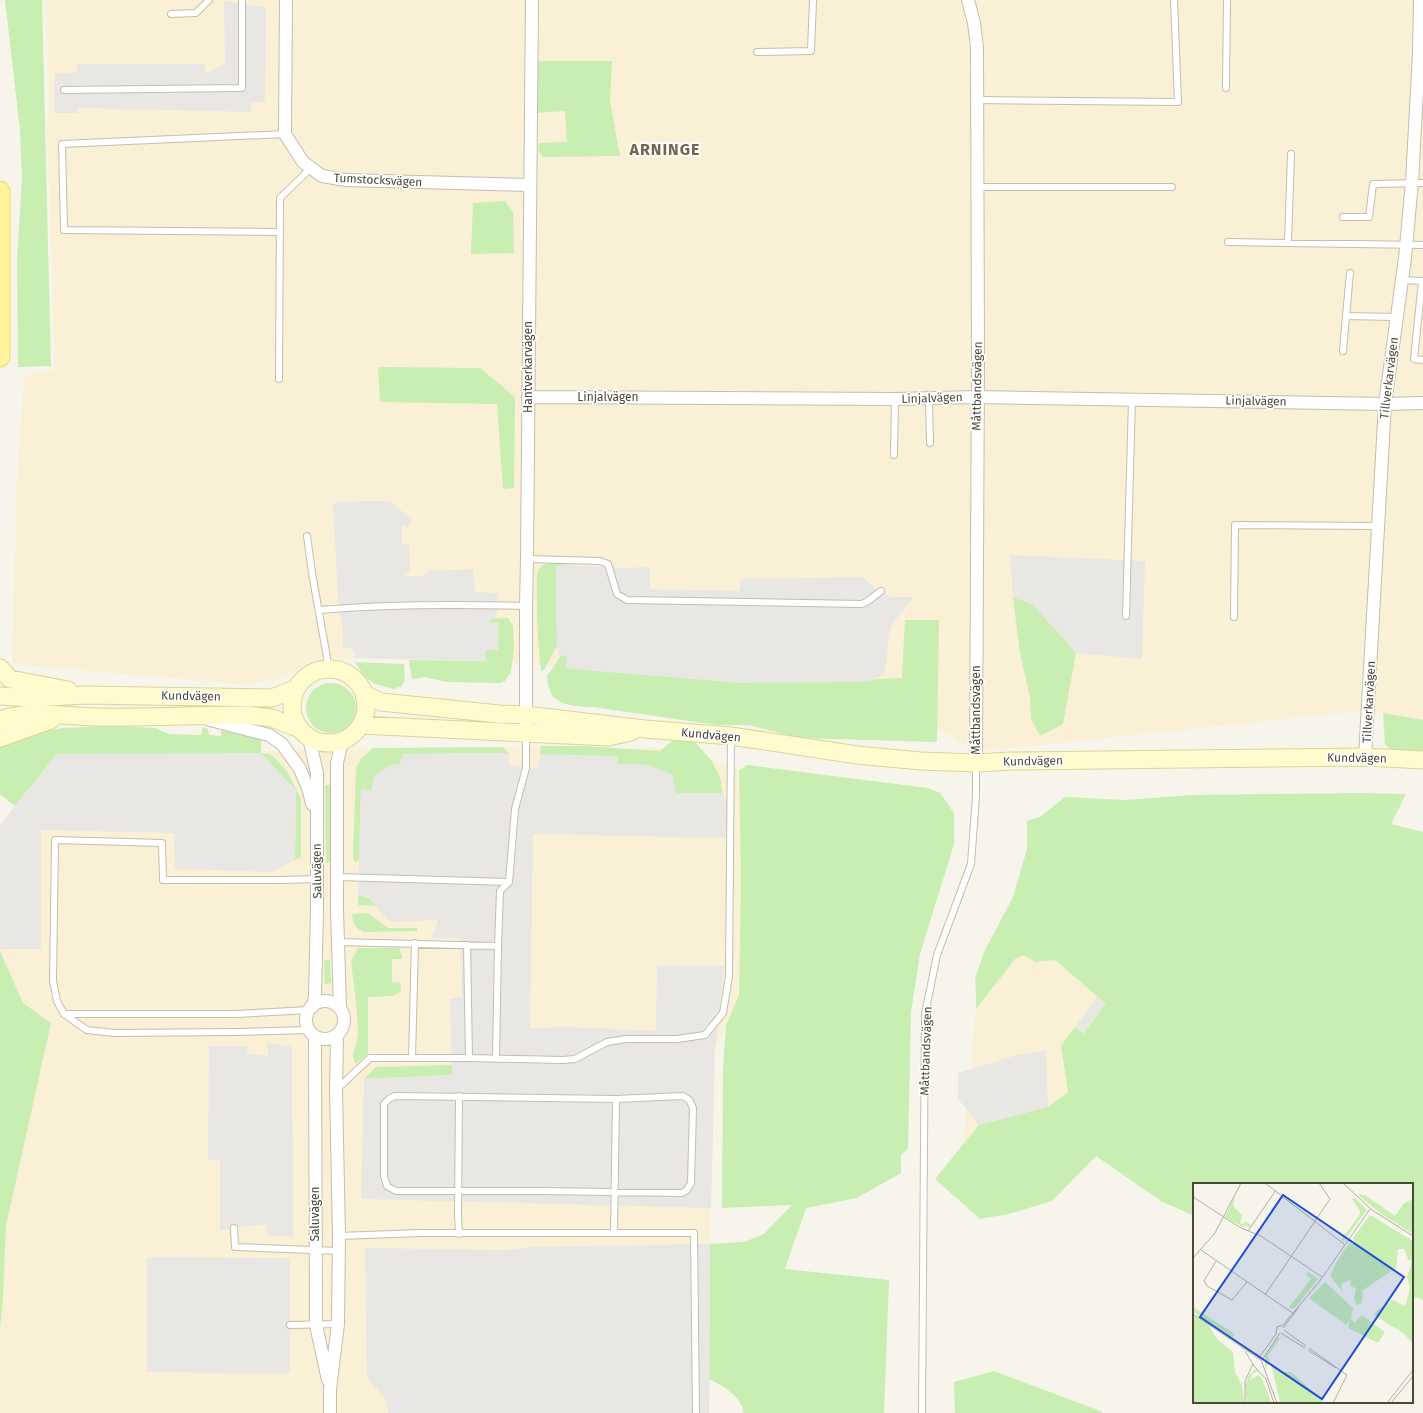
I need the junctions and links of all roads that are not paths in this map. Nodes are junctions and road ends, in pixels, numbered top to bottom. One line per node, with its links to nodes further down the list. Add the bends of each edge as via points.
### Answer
1 (209, 0): 10 (lane, via 196,13)
2 (242, 0): 14 (lane, via 242,88)
3 (286, 0): 16 (street)
4 (532, 0): 20 (street, Hantverkarvägen)
5 (813, 0): 12 (lane, via 812,50)
6 (968, 0): 15 (street, Måttbandsvägen, via 977,47)
7 (1174, 0): 15 (lane, via 1178,102)
8 (1227, 0): 13 (lane)
9 (1420, 0): 11 (street, Tillverkarvägen)
10 (171, 14)
11 (1421, 31): 19 (street, Tillverkarvägen)
12 (757, 52)
13 (1226, 88)
14 (64, 90)
15 (977, 100): 21 (street, Måttbandsvägen)
16 (285, 134): 18 (street, Tumstocksvägen, via 303,162); 25 (lane, via 62,144 64,230)
17 (1291, 154): 27 (lane)
18 (311, 168): 20 (street, Tumstocksvägen, via 322,176 346,180); 25 (lane, via 280,198)
19 (1418, 182): 24 (lane, via 1373,184 1369,217); 28 (street, Tillverkarvägen)
20 (530, 185): 38 (street, Hantverkarvägen)
21 (977, 187): 22 (lane); 39 (street, Måttbandsvägen)
22 (1172, 187)
23 (0, 191): 35 (main road)
24 (1343, 217)
25 (280, 232): 37 (lane)
26 (1228, 242): 27 (lane)
27 (1288, 243): 28 (lane)
28 (1406, 244): 29 (lane); 31 (street, Tillverkarvägen)
29 (1423, 245)
30 (1350, 273): 32 (lane)
31 (1401, 280): 33 (street, Tillverkarvägen); 36 (lane, via 1422,281 1414,359)
32 (1346, 316): 33 (lane); 34 (lane)
33 (1396, 317): 44 (street, Tillverkarvägen)
34 (1343, 351)
35 (0, 357)
36 (1423, 360)
37 (279, 379)
38 (528, 397): 41 (street, Linjalvägen); 49 (street, Hantverkarvägen)
39 (977, 397): 40 (street, Linjalvägen); 42 (street, Linjalvägen); 74 (street, Måttbandsvägen)
40 (930, 398): 41 (street, Linjalvägen); 45 (lane)
41 (894, 399): 46 (lane)
42 (1132, 399): 44 (street, Linjalvägen); 53 (lane)
43 (1423, 403): 44 (street, Linjalvägen)
44 (1385, 404): 47 (street, Tillverkarvägen)
45 (930, 443)
46 (894, 455)
47 (1378, 526): 54 (lane, via 1236,525); 72 (street, Tillverkarvägen)
48 (308, 536): 52 (lane)
49 (527, 559): 50 (lane, via 600,561 608,564 617,594 627,600 862,604); 51 (street, Hantverkarvägen)
50 (881, 591)
51 (526, 606): 52 (lane, via 359,606); 62 (street, Hantverkarvägen)
52 (319, 610): 56 (lane)
53 (1126, 616)
54 (1234, 618)
55 (0, 668): 59 (street, Kundvägen, via 10,679 57,687)
56 (329, 669): 57 (street, via 305,678); 58 (street, via 348,674 358,682)
57 (297, 688): 59 (street, Kundvägen, via 272,698); 67 (street, via 292,709)
58 (364, 694): 62 (street, Kundvägen, via 381,702); 65 (street, via 366,711)
59 (84, 695): 60 (street, Kundvägen, via 31,698)
60 (0, 696)
61 (191, 715): 63 (street, Kundvägen); 67 (street, Kundvägen, via 248,715 272,718); 75 (street, Kundvägen, via 269,735 282,744 300,769 309,791)
62 (526, 715): 66 (street, Kundvägen); 68 (street, Hantverkarvägen)
63 (64, 716): 64 (street, Kundvägen, via 39,714); 70 (street, Kundvägen)
64 (0, 720)
65 (362, 725): 68 (street, Kundvägen); 71 (street, via 353,735)
66 (645, 729): 68 (street, Kundvägen, via 608,737); 69 (street, Kundvägen)
67 (305, 733): 71 (street, via 321,742); 75 (street, Saluvägen, via 316,773)
68 (526, 733): 78 (lane, via 526,768 515,809)
69 (731, 736): 74 (street, Kundvägen, via 857,755); 90 (lane, via 729,976 723,1014 705,1035 607,1042 568,1059)
70 (0, 738)
71 (342, 741): 76 (street, Saluvägen, via 337,763)
72 (1365, 757): 73 (street, Kundvägen); 74 (street, Kundvägen)
73 (1423, 760)
74 (976, 763): 108 (lane, Måttbandsvägen, via 971,864 937,955 925,1014)
75 (317, 830): 77 (street, Saluvägen)
76 (338, 877): 78 (lane); 79 (street, Saluvägen)
77 (317, 879): 83 (street, Saluvägen, via 315,996); 85 (lane, via 163,880 162,843 55,840 53,981 57,1001)
78 (509, 882): 82 (lane, via 500,891)
79 (338, 942): 80 (lane); 84 (street, Saluvägen)
80 (415, 943): 81 (lane); 88 (lane)
81 (467, 944): 82 (lane); 89 (lane)
82 (498, 946): 90 (lane)
83 (311, 1008): 84 (street, via 318,1002 330,1001); 85 (lane, via 236,1014); 86 (street, Saluvägen, via 306,1020)
84 (340, 1008): 87 (street, Saluvägen, via 345,1019 344,1026)
85 (64, 1014): 86 (lane, via 87,1030)
86 (312, 1033): 87 (street, via 326,1040); 100 (street, Saluvägen)
87 (337, 1036): 91 (street, Saluvägen)
88 (412, 1058): 89 (lane); 91 (lane, via 370,1058)
89 (469, 1058): 90 (lane)
90 (496, 1058)
91 (336, 1090): 99 (street, Saluvägen)
92 (459, 1096): 93 (lane); 94 (lane); 94 (lane, via 389,1098 384,1104 384,1176 387,1186 396,1191)
93 (616, 1098): 95 (lane); 95 (lane, via 683,1096 689,1100 692,1108 692,1183 688,1190 682,1193)
94 (459, 1190): 95 (lane); 98 (lane)
95 (615, 1193): 97 (lane)
96 (234, 1228): 100 (lane, via 235,1247)
97 (614, 1233): 98 (lane); 107 (lane, via 694,1233)
98 (459, 1234): 99 (lane)
99 (339, 1236): 101 (street, Saluvägen)
100 (315, 1250): 101 (lane); 102 (street, Saluvägen)
101 (338, 1251): 103 (street, Saluvägen)
102 (316, 1324): 103 (lane); 104 (lane); 105 (street, Saluvägen)
103 (338, 1324): 105 (street, Saluvägen)
104 (290, 1325)
105 (330, 1389): 106 (street, Saluvägen)
106 (330, 1413)
107 (696, 1413)
108 (922, 1413)

